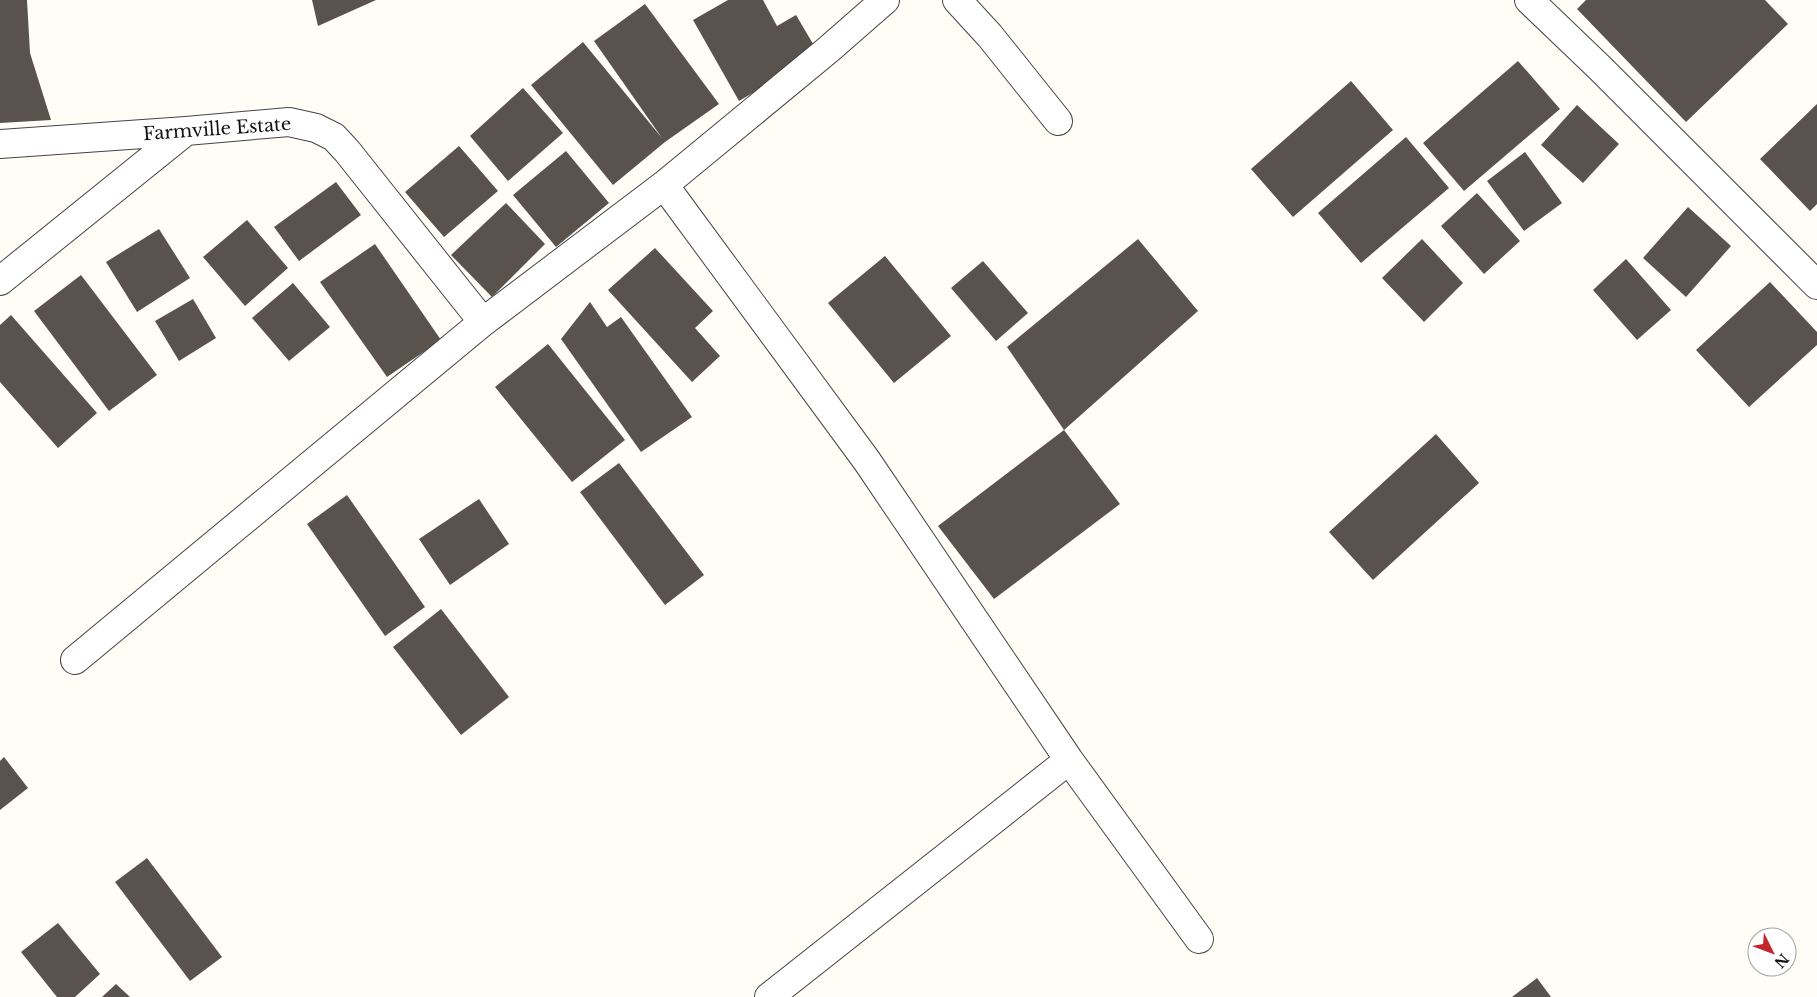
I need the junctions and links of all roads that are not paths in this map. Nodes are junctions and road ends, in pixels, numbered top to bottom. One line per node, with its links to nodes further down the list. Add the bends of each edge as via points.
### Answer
1 (885, 0): 7 (street)
2 (957, 0): 4 (street)
3 (1529, 0): 9 (street)
4 (1058, 121)
5 (186, 131): 6 (street, Farmville Estate); 8 (street); 10 (street, Farmville Estate, via 289,122 316,128 334,137)
6 (0, 144)
7 (664, 185): 10 (street); 12 (street, via 867,461)
8 (0, 281)
9 (1817, 285)
10 (477, 314): 11 (street)
11 (75, 660)
12 (1069, 760): 13 (street); 14 (street)
13 (1199, 939)
14 (769, 997)

